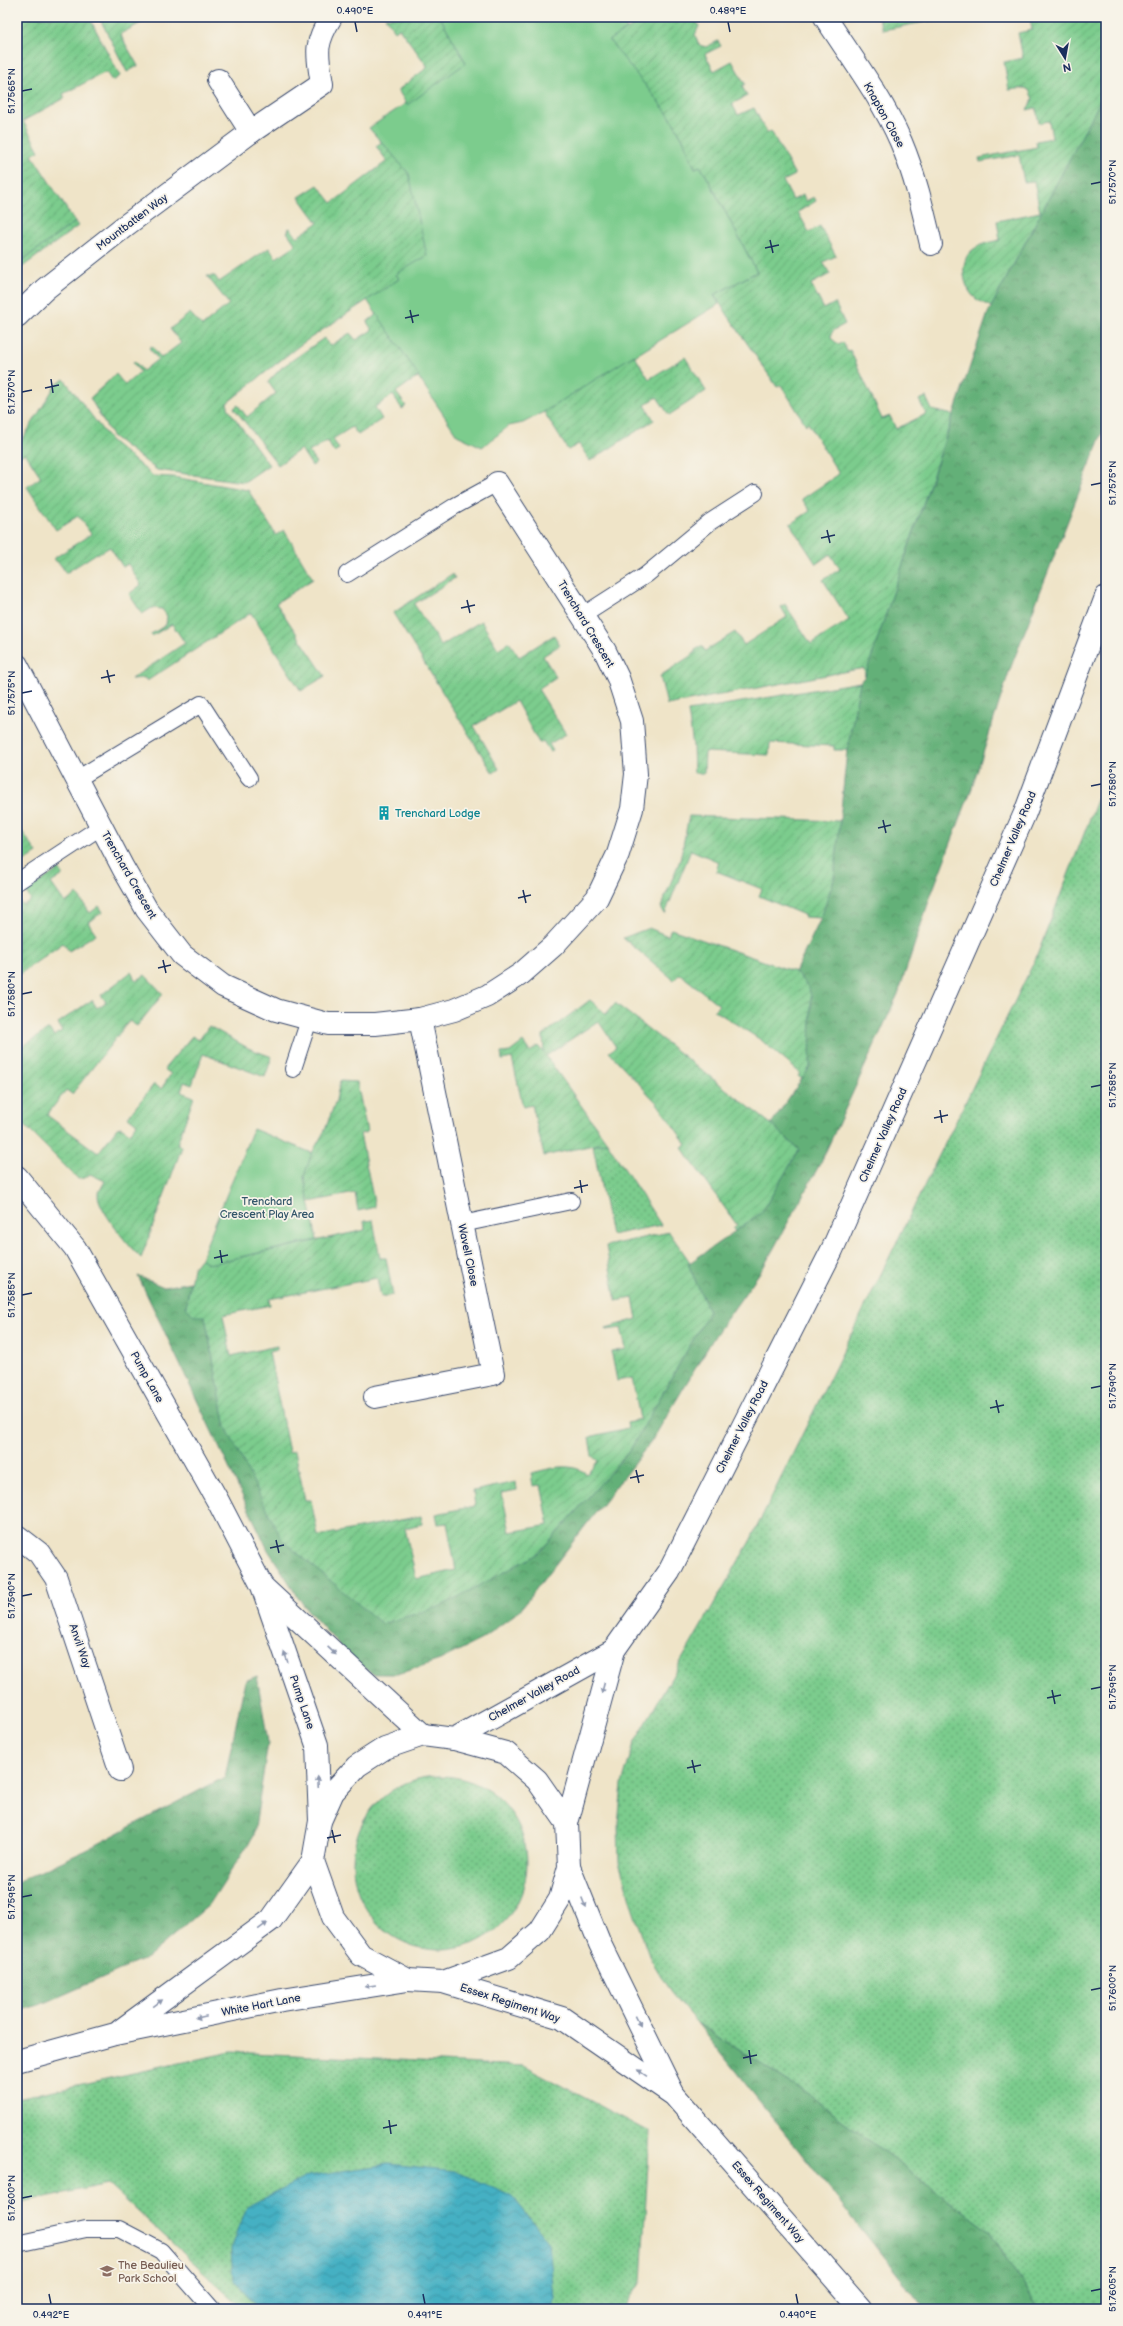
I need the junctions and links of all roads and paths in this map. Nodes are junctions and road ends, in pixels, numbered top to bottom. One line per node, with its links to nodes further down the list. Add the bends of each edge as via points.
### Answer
1 (331, 17): 4 (street, Mountbatten Way, via 321,34 316,53 322,84)
2 (825, 17): 5 (street, Knapton Close, via 881,104 901,141 916,182)
3 (218, 80): 4 (street)
4 (251, 132): 6 (street, Mountbatten Way, via 63,274)
5 (931, 244)
6 (17, 316)
7 (497, 483): 9 (lane, via 455,506); 11 (street, Trenchard Crescent)
8 (755, 493): 11 (lane, via 710,522 646,576)
9 (347, 574)
10 (1106, 597): 26 (street, Chelmer Valley Road, via 1025,813 832,1250 668,1572)
11 (582, 616): 17 (street, Trenchard Crescent, via 618,678 632,722 636,774 632,809 618,854 597,898 553,946 521,974 488,996 454,1010)
12 (17, 665): 14 (street, Trenchard Crescent)
13 (249, 778): 14 (lane, via 201,704)
14 (77, 779): 15 (street, Trenchard Crescent)
15 (102, 826): 16 (lane); 18 (street, Trenchard Crescent, via 147,910 182,955 223,986 276,1010)
16 (17, 882)
17 (420, 1019): 18 (street, Trenchard Crescent, via 375,1024 328,1024); 22 (street, Wavell Close)
18 (309, 1020): 19 (lane)
19 (293, 1069)
20 (17, 1177): 25 (street, Pump Lane, via 75,1248)
21 (572, 1201): 22 (lane)
22 (462, 1224): 23 (street, Wavell Close, via 493,1374)
23 (375, 1398)
24 (17, 1536): 29 (street, Anvil Way, via 39,1553 56,1578)
25 (262, 1586): 27 (street, Pump Lane, one-way to 27); 30 (street, Pump Lane, one-way to 25, via 317,1745)
26 (614, 1650): 28 (street, Chelmer Valley Road); 31 (street, Chelmer Valley Road, one-way to 31)
27 (423, 1735): 28 (street); 30 (street, via 385,1748 357,1766 333,1792)
28 (454, 1739): 31 (street, via 506,1753 537,1780)
29 (120, 1770)
30 (320, 1821): 32 (street)
31 (567, 1822): 33 (street)
32 (313, 1861): 34 (street, via 333,1917 361,1955); 36 (street, White Hart Lane, one-way to 32, via 271,1920)
33 (570, 1867): 35 (street, via 560,1899 540,1931 510,1958); 38 (street, Essex Regiment Way, one-way to 38, via 600,1944)
34 (408, 1980): 35 (street); 36 (street, White Hart Lane, one-way to 36, via 282,2000)
35 (443, 1982): 38 (street, Essex Regiment Way, one-way to 35, via 562,2018)
36 (115, 2034): 37 (street, White Hart Lane)
37 (17, 2061)
38 (674, 2095): 41 (street, Essex Regiment Way)
39 (17, 2244): 40 (lane, via 86,2229 119,2229 161,2251)
40 (212, 2309)
41 (861, 2309)

